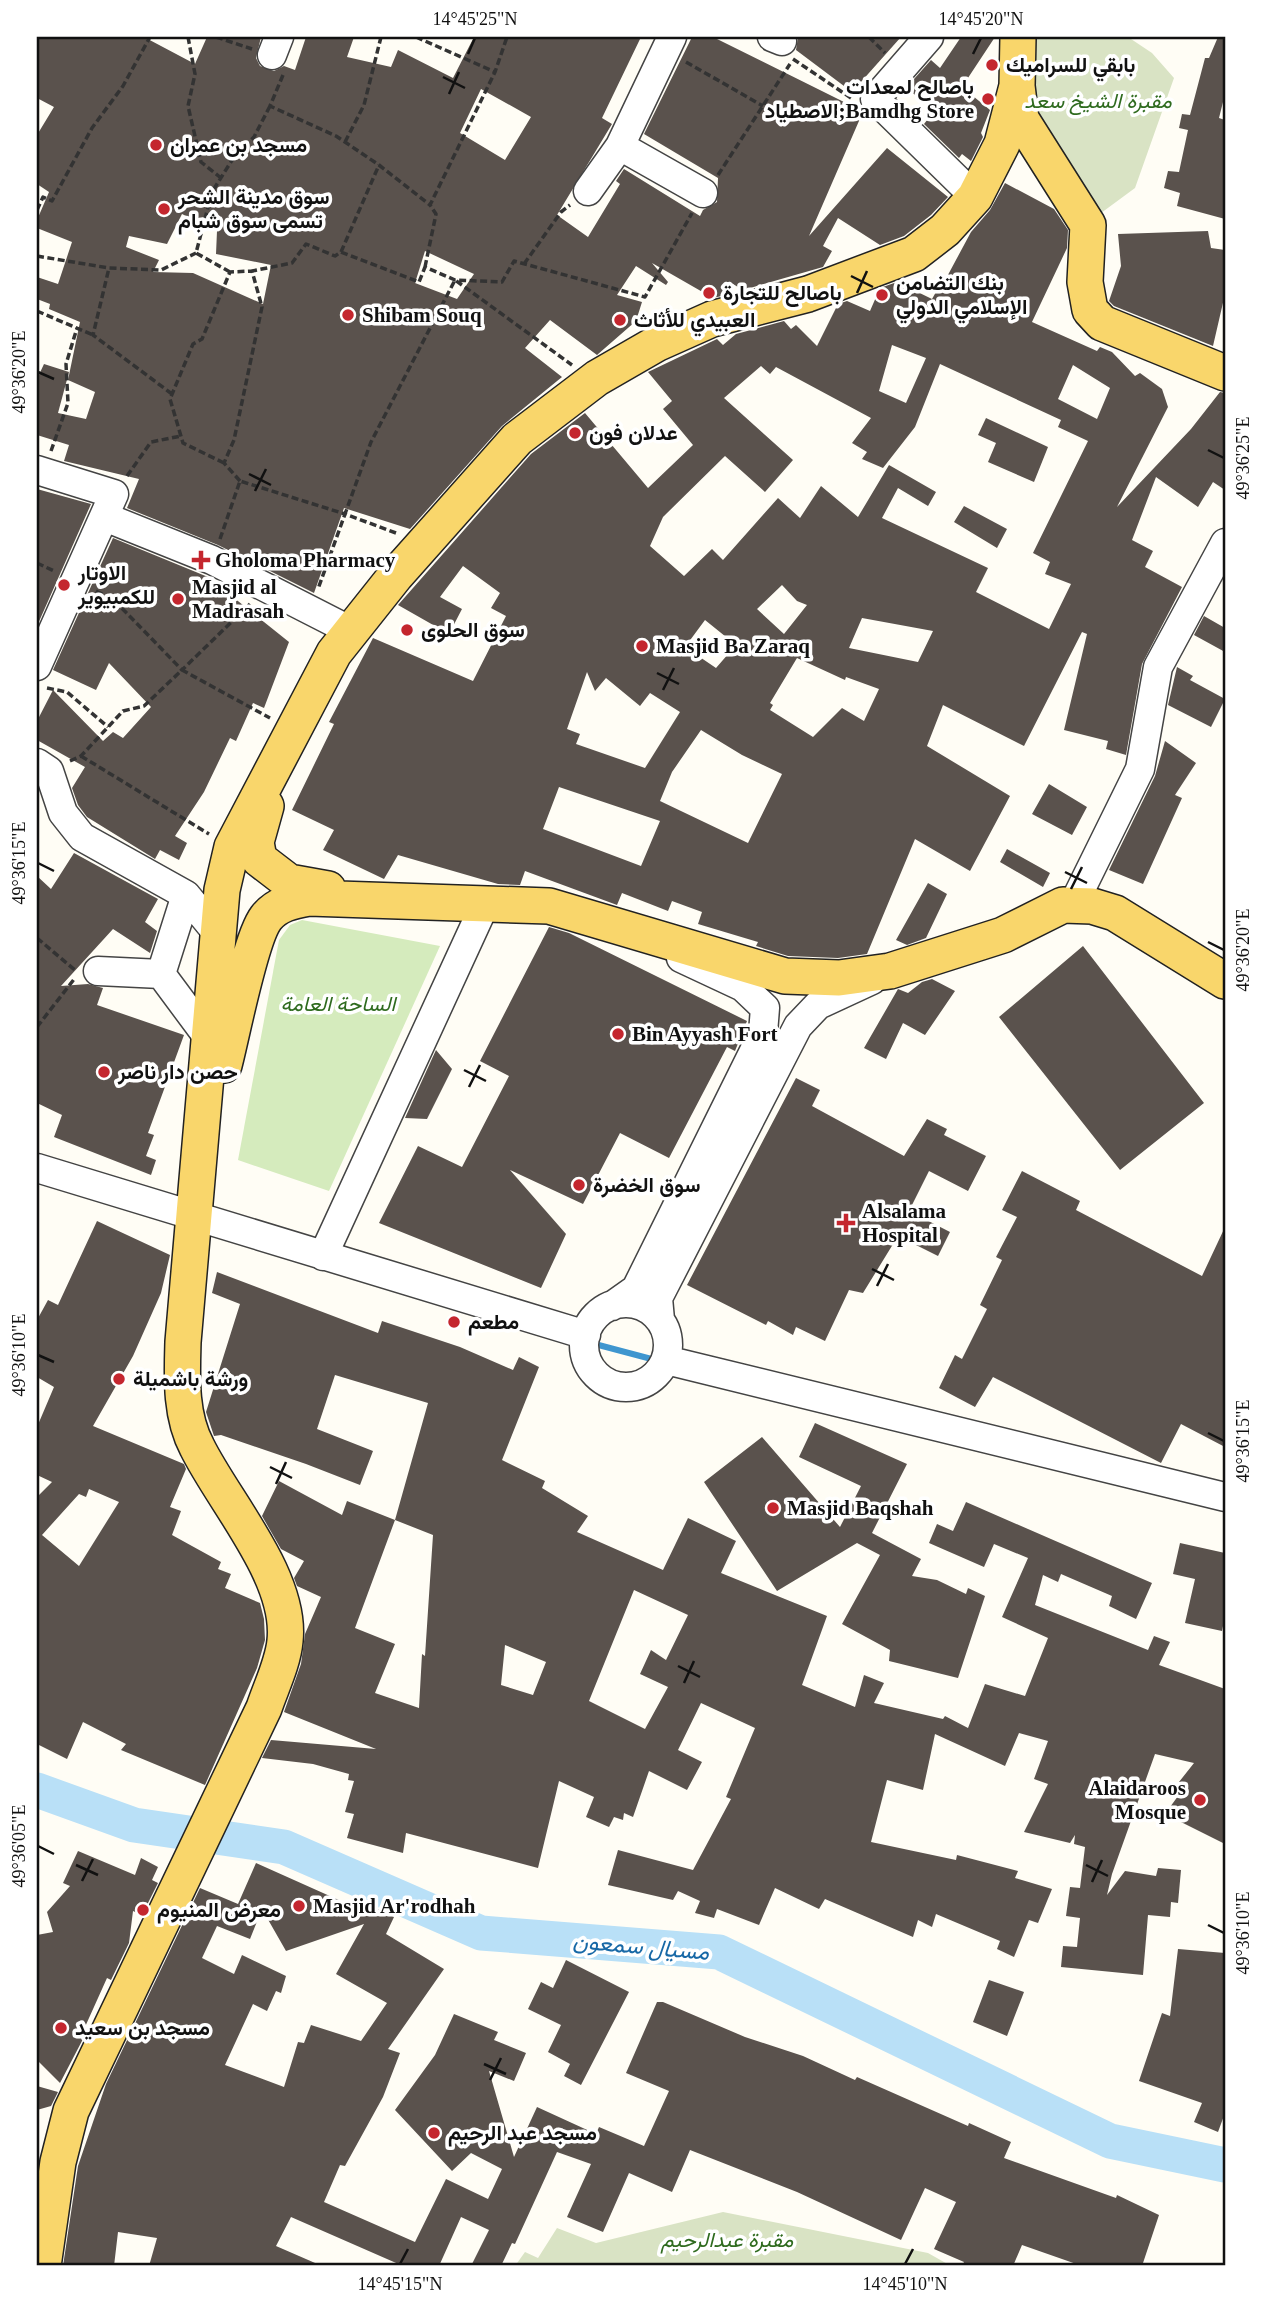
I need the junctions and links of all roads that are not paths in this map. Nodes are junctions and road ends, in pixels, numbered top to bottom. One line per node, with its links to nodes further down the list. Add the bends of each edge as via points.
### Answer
1 (929, 37): 6 (street, via 875,99)
2 (1018, 37): 4 (main road)
3 (669, 43): 5 (street)
4 (1017, 86): 6 (main road, via 1002,144); 9 (main road, via 1021,119)
5 (620, 146): 7 (street); 8 (street)
6 (982, 184): 9 (main road, via 1003,155 1024,153 1041,163); 14 (main road, via 945,230 914,254 808,294 712,319 656,344 594,381 517,439)
7 (588, 191)
8 (704, 193)
9 (1076, 205): 10 (main road, via 1088,225 1085,282 1090,310 1102,323)
10 (1225, 373)
11 (40, 471): 12 (street)
12 (110, 506): 14 (street); 15 (street)
13 (1225, 542): 21 (street, via 1158,667 1140,769)
14 (351, 631): 16 (main road, via 334,653)
15 (37, 666)
16 (287, 743): 19 (main road, via 256,842 259,859 289,882); 23 (main road, via 232,847)
17 (41, 774): 18 (street, via 82,837)
18 (186, 895): 23 (street); 26 (street)
19 (389, 901): 20 (main road); 29 (main road, via 309,898 283,903 265,919)
20 (485, 904): 22 (main road, via 549,906); 32 (street)
21 (1073, 905): 25 (main road, via 1063,905 1003,935); 27 (main road, via 1115,913)
22 (603, 921): 25 (main road, via 785,976 839,978); 33 (street, via 743,987 765,1008 763,1033 750,1062 636,1289)
23 (218, 934): 28 (main road)
24 (98, 971): 26 (street)
25 (890, 971): 34 (street, via 818,1005 798,1027 658,1298)
26 (161, 974): 28 (street)
27 (1225, 981)
28 (210, 1040): 29 (main road)
29 (201, 1157): 31 (main road)
30 (37, 1168): 31 (street)
31 (195, 1217): 32 (street); 38 (main road, via 182,1396 195,1445 268,1569 282,1604 285,1640 264,1707 76,2099 58,2162)
32 (323, 1256): 35 (street)
33 (612, 1306): 34 (street, via 638,1305); 35 (street, via 600,1313)
34 (660, 1320): 36 (street, via 668,1346)
35 (586, 1335): 36 (street, via 588,1363 596,1375 621,1387 648,1381)
36 (666, 1360): 37 (street)
37 (1225, 1497)
38 (43, 2266)

